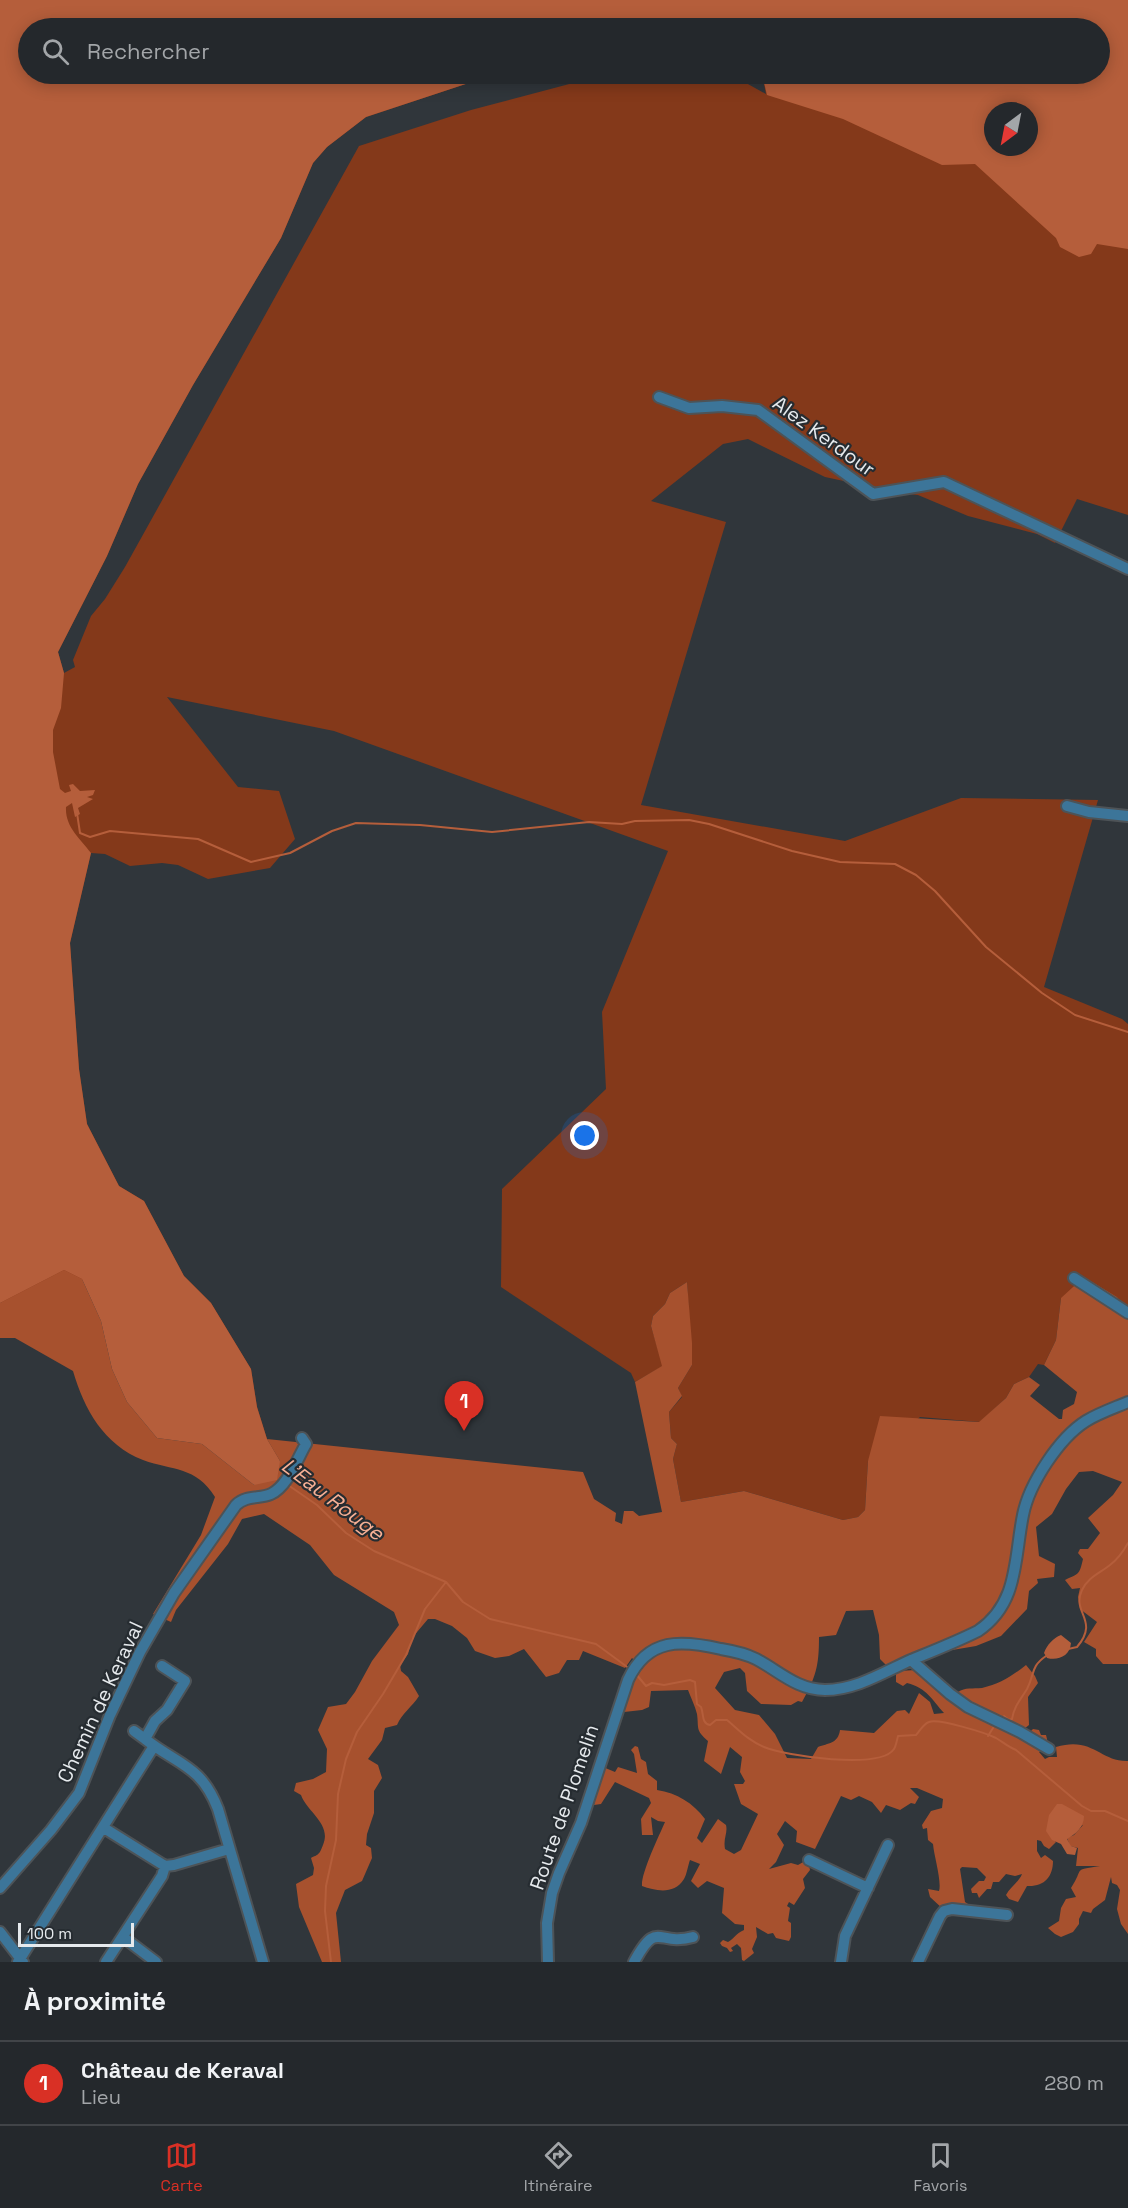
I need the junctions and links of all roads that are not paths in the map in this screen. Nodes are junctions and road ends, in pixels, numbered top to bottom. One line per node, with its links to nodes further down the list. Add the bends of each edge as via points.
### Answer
1 (659, 397): 2 (street, Alez Kerdour, via 689,408 758,410 873,494 944,482)
2 (1128, 569)
3 (1067, 806): 4 (street)
4 (1128, 816)
5 (1074, 1278): 6 (street)
6 (1128, 1313)
7 (1128, 1402): 9 (street, via 1078,1426 1043,1470 1027,1499 1010,1590 993,1620 964,1638)
8 (302, 1438): 20 (street, Chemin de Keraval, via 306,1444 280,1487 269,1495 240,1501 163,1611 110,1715 79,1793)
9 (911, 1660): 14 (street, via 968,1707); 30 (street, Route de Plomelin, via 859,1683 825,1690 794,1682 745,1654 689,1642 675,1642 644,1658 633,1670 621,1698 581,1823 552,1893 547,1923)
10 (162, 1666): 12 (street, via 185,1681)
11 (134, 1731): 12 (street)
12 (145, 1739): 13 (street)
13 (154, 1746): 15 (street); 17 (street, via 203,1780 218,1809)
14 (1048, 1749)
15 (104, 1828): 19 (street); 26 (street)
16 (888, 1845): 21 (street)
17 (229, 1849): 19 (street); 29 (street)
18 (809, 1860): 21 (street)
19 (165, 1866): 24 (street)
20 (0, 1888)
21 (868, 1888): 32 (street, via 844,1936)
22 (1007, 1915): 33 (street, via 944,1911)
23 (0, 1932): 26 (street)
24 (123, 1936): 27 (street); 28 (street)
25 (693, 1936): 31 (street, via 676,1940 650,1938)
26 (20, 1961)
27 (106, 1962)
28 (156, 1962)
29 (263, 1962)
30 (548, 1962)
31 (634, 1962)
32 (841, 1962)
33 (918, 1962)

